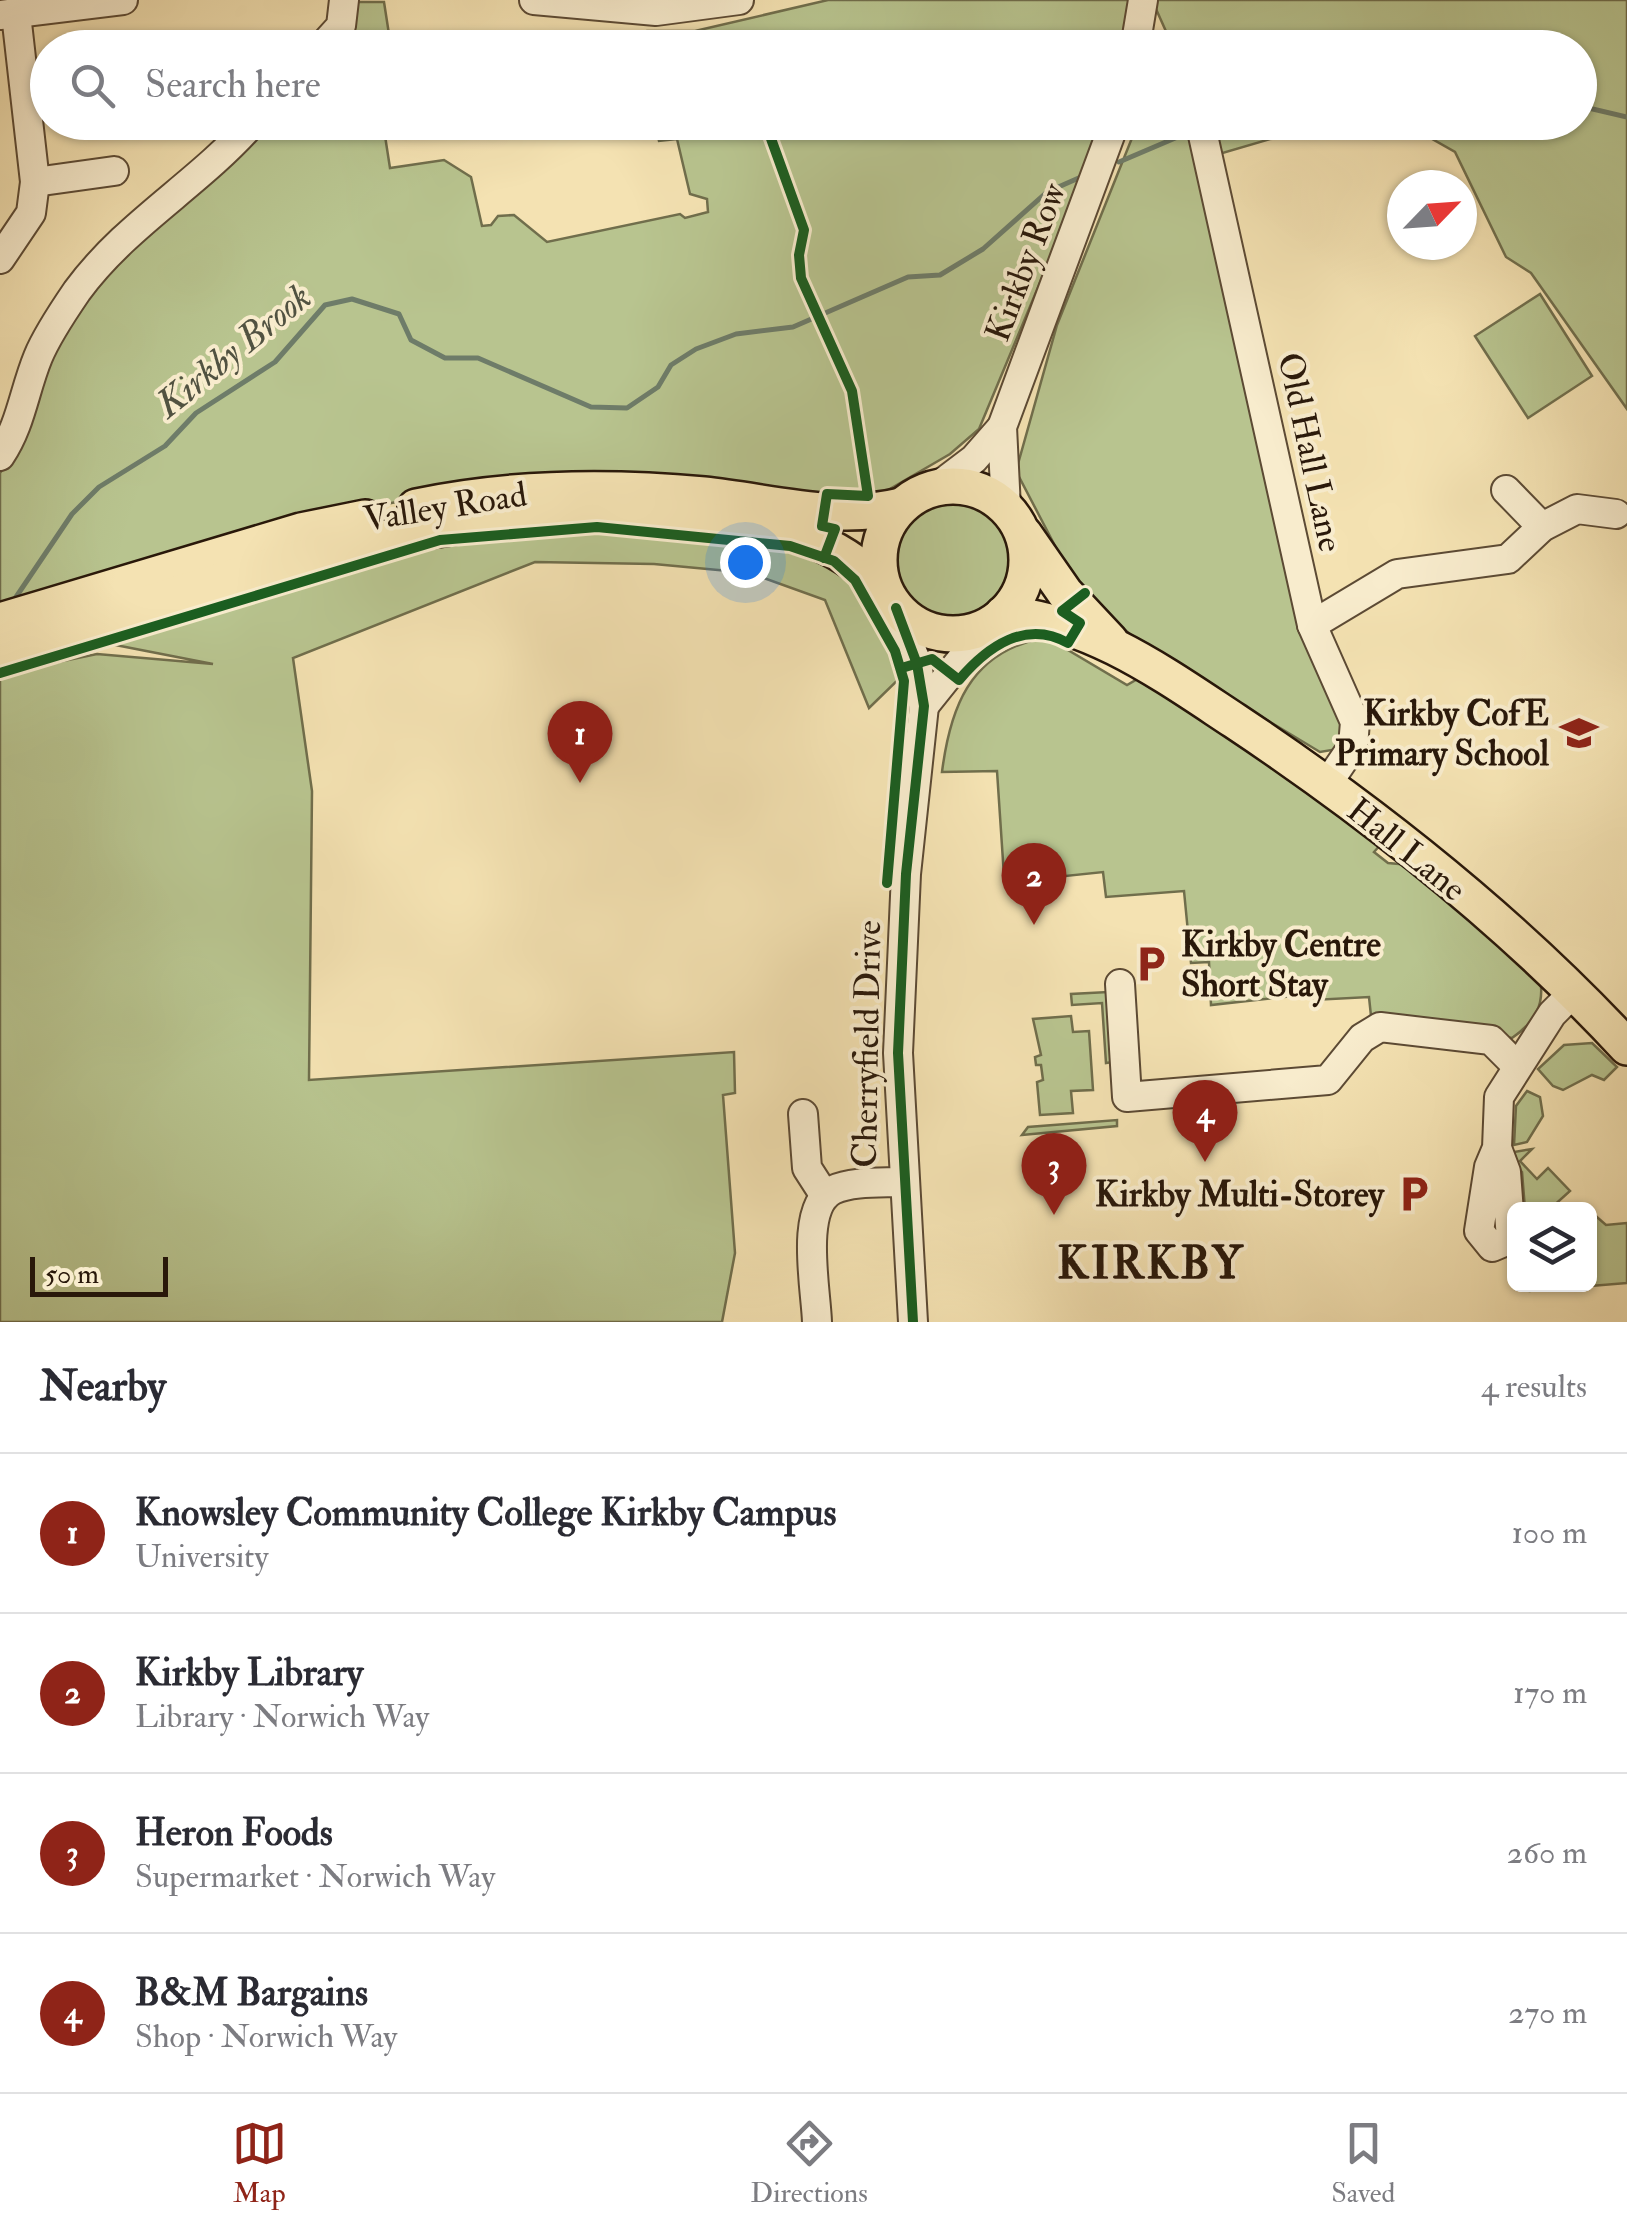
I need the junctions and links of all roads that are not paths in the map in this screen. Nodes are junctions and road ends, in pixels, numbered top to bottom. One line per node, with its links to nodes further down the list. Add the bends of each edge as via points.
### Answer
1 (123, 0): 6 (street)
2 (344, 0): 7 (street)
3 (534, 0): 4 (street, via 656,11)
4 (739, 0)
5 (1143, 0): 8 (street)
6 (8, 15): 13 (street)
7 (337, 30)
8 (1142, 30)
9 (235, 140): 16 (street, via 138,223 78,290 39,355 15,434)
10 (1108, 140): 15 (street, Kirkby Row)
11 (1205, 140): 25 (street, Old Hall Lane)
12 (100, 179): 13 (street)
13 (35, 182): 14 (street, via 31,213)
14 (0, 255)
15 (1002, 427): 17 (street, Kirkby Row); 21 (street, Kirkby Row)
16 (0, 456)
17 (937, 487): 19 (main road); 21 (main road, via 986,493)
18 (1506, 490): 22 (street)
19 (901, 506): 23 (main road, via 880,544); 26 (main road, Valley Road, via 850,515 661,491 508,493 301,531 42,606)
20 (1616, 514): 22 (street, via 1578,498)
21 (1012, 517): 24 (main road, via 1027,563 1016,600); 27 (main road, Hall Lane)
22 (1542, 527): 25 (street, via 1508,560 1397,574)
23 (889, 598): 24 (main road, via 915,624 939,634 965,634); 26 (main road, Valley Road, via 839,549 792,534 675,516 526,518 443,526 337,548); 28 (street, Cherryfield Drive, via 917,664)
24 (996, 620): 27 (main road, Hall Lane, via 1044,619); 28 (street)
25 (1312, 625): 29 (street, Old Hall Lane, via 1357,734)
26 (3, 642)
27 (1114, 646): 29 (main road, Hall Lane)
28 (924, 706): 36 (street, Cherryfield Drive, via 900,1001)
29 (1327, 784): 31 (main road, Hall Lane)
30 (1120, 984): 33 (street, via 1127,1097 1328,1080 1362,1038 1380,1027 1491,1040)
31 (1575, 991): 32 (main road, Hall Lane); 33 (street)
32 (1627, 1047)
33 (1517, 1066): 35 (street, via 1499,1097)
34 (802, 1114): 37 (street, via 807,1168)
35 (1498, 1148)
36 (902, 1182): 37 (street, via 846,1186); 39 (street, Cherryfield Drive)
37 (824, 1196): 38 (street, via 812,1222)
38 (818, 1322)
39 (912, 1322)

